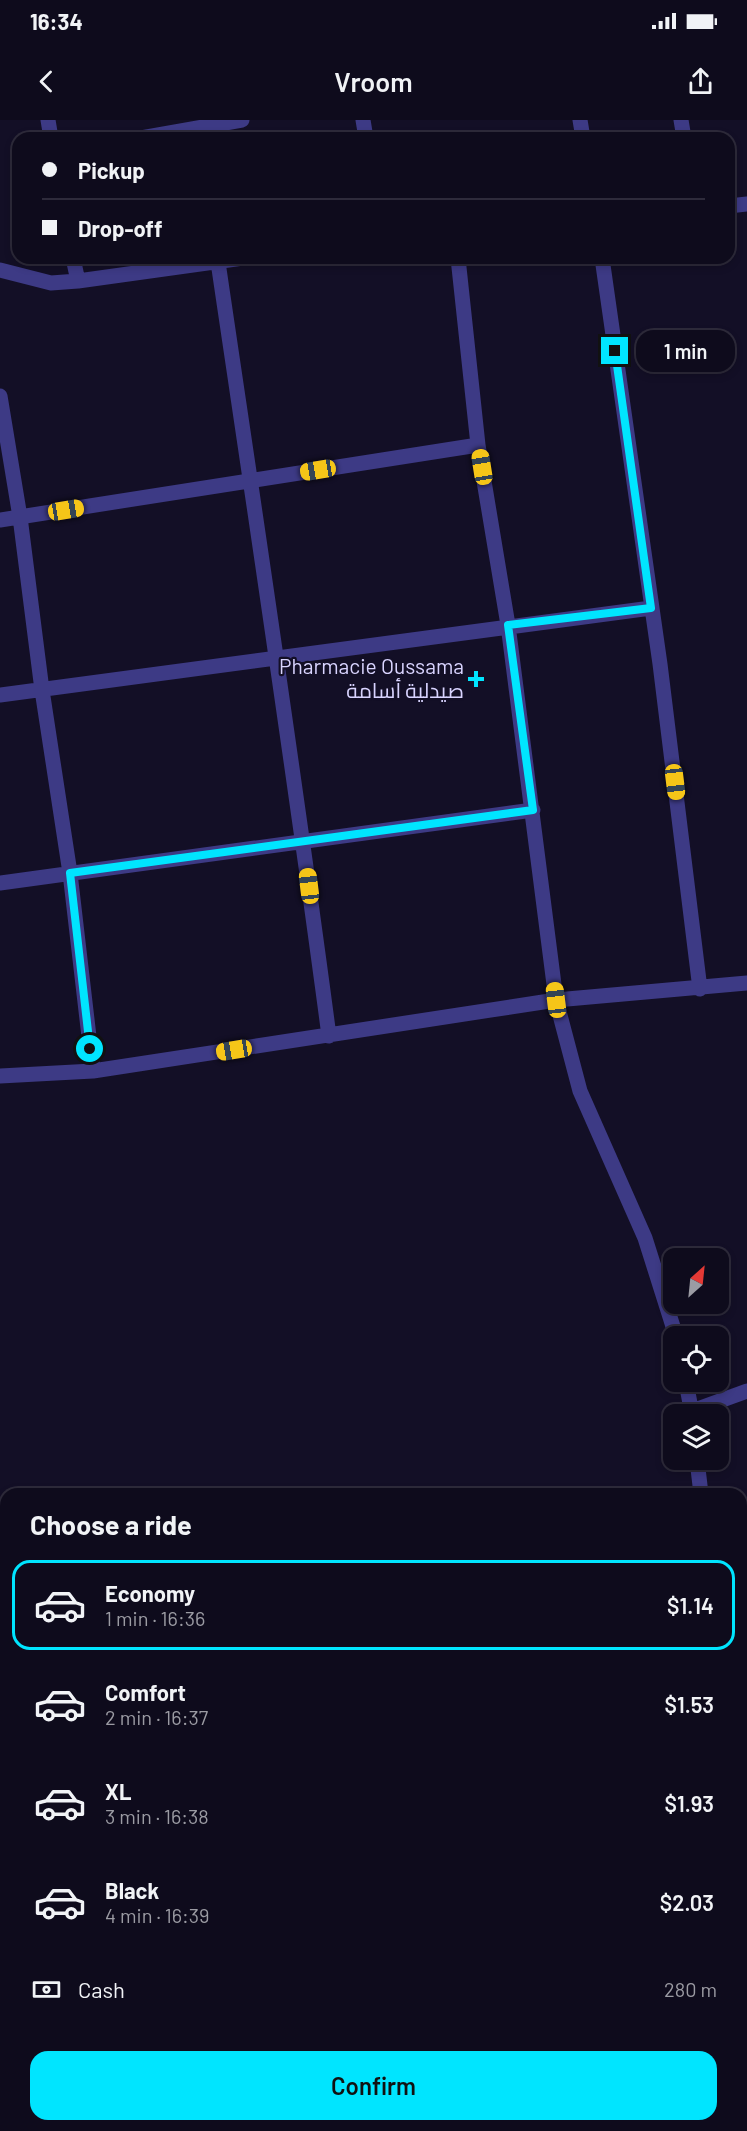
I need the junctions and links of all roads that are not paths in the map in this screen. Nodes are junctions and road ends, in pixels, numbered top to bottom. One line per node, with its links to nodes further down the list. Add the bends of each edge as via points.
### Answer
1 (242, 120): 2 (street)
2 (175, 132)
3 (74, 264): 9 (street)
4 (203, 264): 9 (street)
5 (218, 264): 12 (street)
6 (459, 264): 11 (street)
7 (603, 264): 15 (street)
8 (0, 270): 9 (street, via 51,282)
9 (78, 281)
10 (0, 396): 13 (street)
11 (478, 445): 12 (street); 16 (street)
12 (250, 480): 13 (street); 17 (street)
13 (20, 517): 14 (street); 18 (street)
14 (0, 520)
15 (651, 608): 16 (street); 25 (street)
16 (508, 625): 17 (street); 20 (street)
17 (275, 657): 18 (street); 21 (street)
18 (42, 690): 19 (street); 22 (street)
19 (0, 695)
20 (533, 810): 21 (street); 26 (street)
21 (304, 843): 22 (street); 27 (street)
22 (70, 873): 23 (street); 28 (street)
23 (0, 883)
24 (747, 983): 25 (street)
25 (700, 988): 26 (street)
26 (556, 1000): 27 (street); 30 (street, via 580,1091 645,1238)
27 (329, 1036): 28 (street)
28 (93, 1071): 29 (street)
29 (0, 1076)
30 (673, 1326)
31 (747, 1391): 32 (street)
32 (714, 1404)
33 (699, 1470): 34 (street)
34 (700, 1488)

